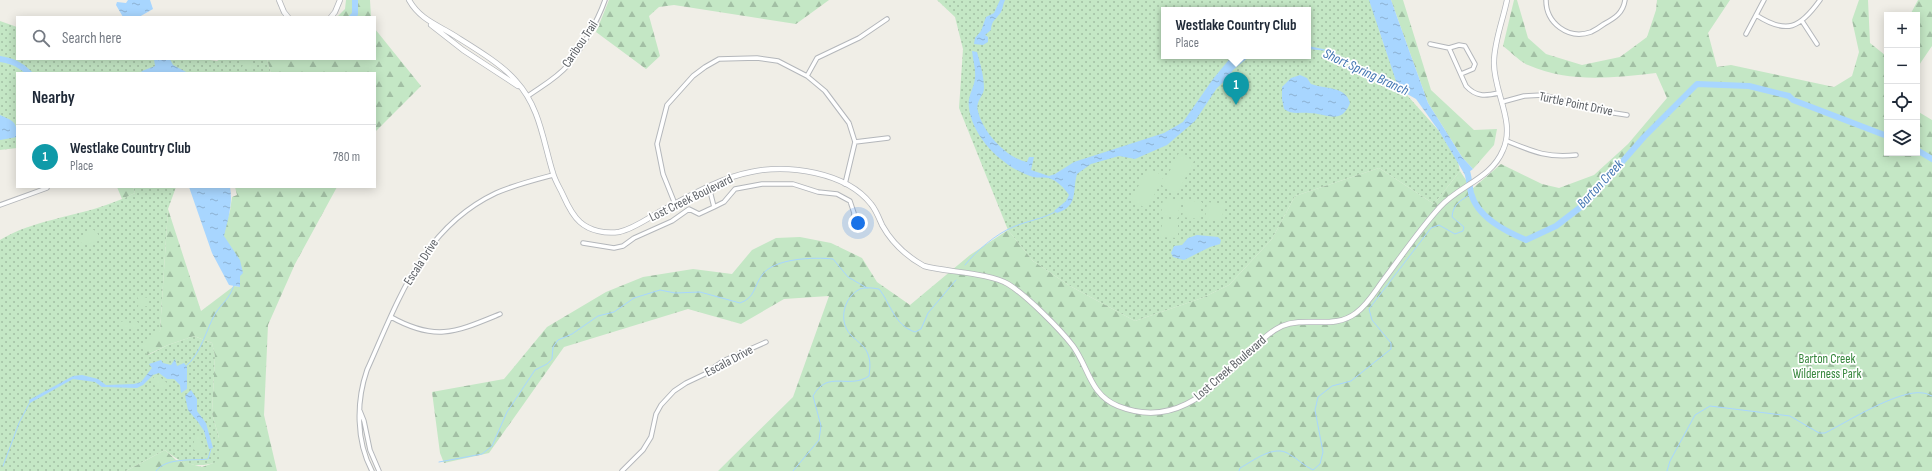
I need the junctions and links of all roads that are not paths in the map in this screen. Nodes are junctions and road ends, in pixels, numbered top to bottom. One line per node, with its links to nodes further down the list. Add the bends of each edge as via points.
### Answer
1 (279, 0): 11 (street)
2 (340, 0): 12 (street)
3 (409, 0): 14 (street, Lost Creek Boulevard)
4 (605, 0): 26 (street, Caribou Trail, via 600,16 568,65)
5 (1507, 0): 25 (street, via 1494,56)
6 (1546, 0): 7 (street, via 1548,14 1559,28 1584,34 1616,18)
7 (1625, 0)
8 (1764, 0): 10 (street)
9 (1820, 0): 15 (street)
10 (1756, 14): 15 (street, via 1784,27); 16 (street)
11 (287, 16)
12 (332, 16)
13 (887, 19): 23 (street, via 859,38 817,58)
14 (428, 22): 20 (street, Lost Creek Boulevard, via 451,33); 21 (street, Lost Creek Boulevard, via 444,36)
15 (1802, 22): 18 (street)
16 (1746, 34)
17 (1430, 44): 19 (street)
18 (1816, 44)
19 (1449, 48): 22 (street); 22 (street, via 1465,46 1475,64 1474,68)
20 (495, 63): 21 (street); 24 (street, Lost Creek Boulevard)
21 (492, 68): 24 (street, Lost Creek Boulevard)
22 (1460, 74): 25 (street, via 1474,94 1486,96)
23 (807, 76): 31 (street, via 825,91 849,123); 37 (street, via 778,60 757,58 718,59 693,76 667,105 657,144 663,174)
24 (523, 89): 26 (street, Lost Creek Boulevard)
25 (1499, 93): 27 (street)
26 (528, 96): 33 (street, Lost Creek Boulevard, via 538,118)
27 (1502, 102): 28 (street, Turtle Point Drive, via 1524,96 1543,95 1601,111); 30 (street)
28 (1627, 115)
29 (888, 138): 31 (street)
30 (1507, 141): 32 (street, via 1539,154 1561,157); 34 (street, Lost Creek Boulevard, via 1489,172 1441,206 1370,299 1353,315 1335,322 1303,321 1282,326 1264,338 1218,382 1194,400 1173,410 1154,414 1118,406 1103,398 1093,387 1080,358 1068,340 1029,301 1005,282 989,277 938,270 913,260 888,234 868,200)
31 (855, 142): 34 (street)
32 (1576, 155)
33 (554, 175): 37 (street, Lost Creek Boulevard, via 573,214 580,222 598,231 610,233 627,229); 43 (street, Escala Drive, via 494,194 443,231 411,273)
34 (845, 184): 35 (street, Lost Creek Boulevard, via 821,174 774,169 743,173)
35 (709, 187): 37 (street, Lost Creek Boulevard); 39 (street)
36 (47, 188): 38 (street)
37 (675, 204)
38 (0, 205)
39 (714, 208): 40 (street, via 724,202 735,189 743,186 793,184 811,191 837,194 846,198 850,201 854,213); 41 (street, via 699,214 689,209 672,222 634,238 619,248)
40 (852, 226)
41 (583, 243)
42 (500, 314): 43 (street, via 464,329 444,333 416,329)
43 (391, 318): 45 (street, Escala Drive, via 361,387)
44 (766, 342): 48 (street, Escala Drive, via 723,361 674,391 658,409 650,437 643,450)
45 (360, 411): 46 (street, Escala Drive, via 364,452); 47 (street, Escala Drive, via 370,450)
46 (372, 471)
47 (380, 471)
48 (622, 471)

